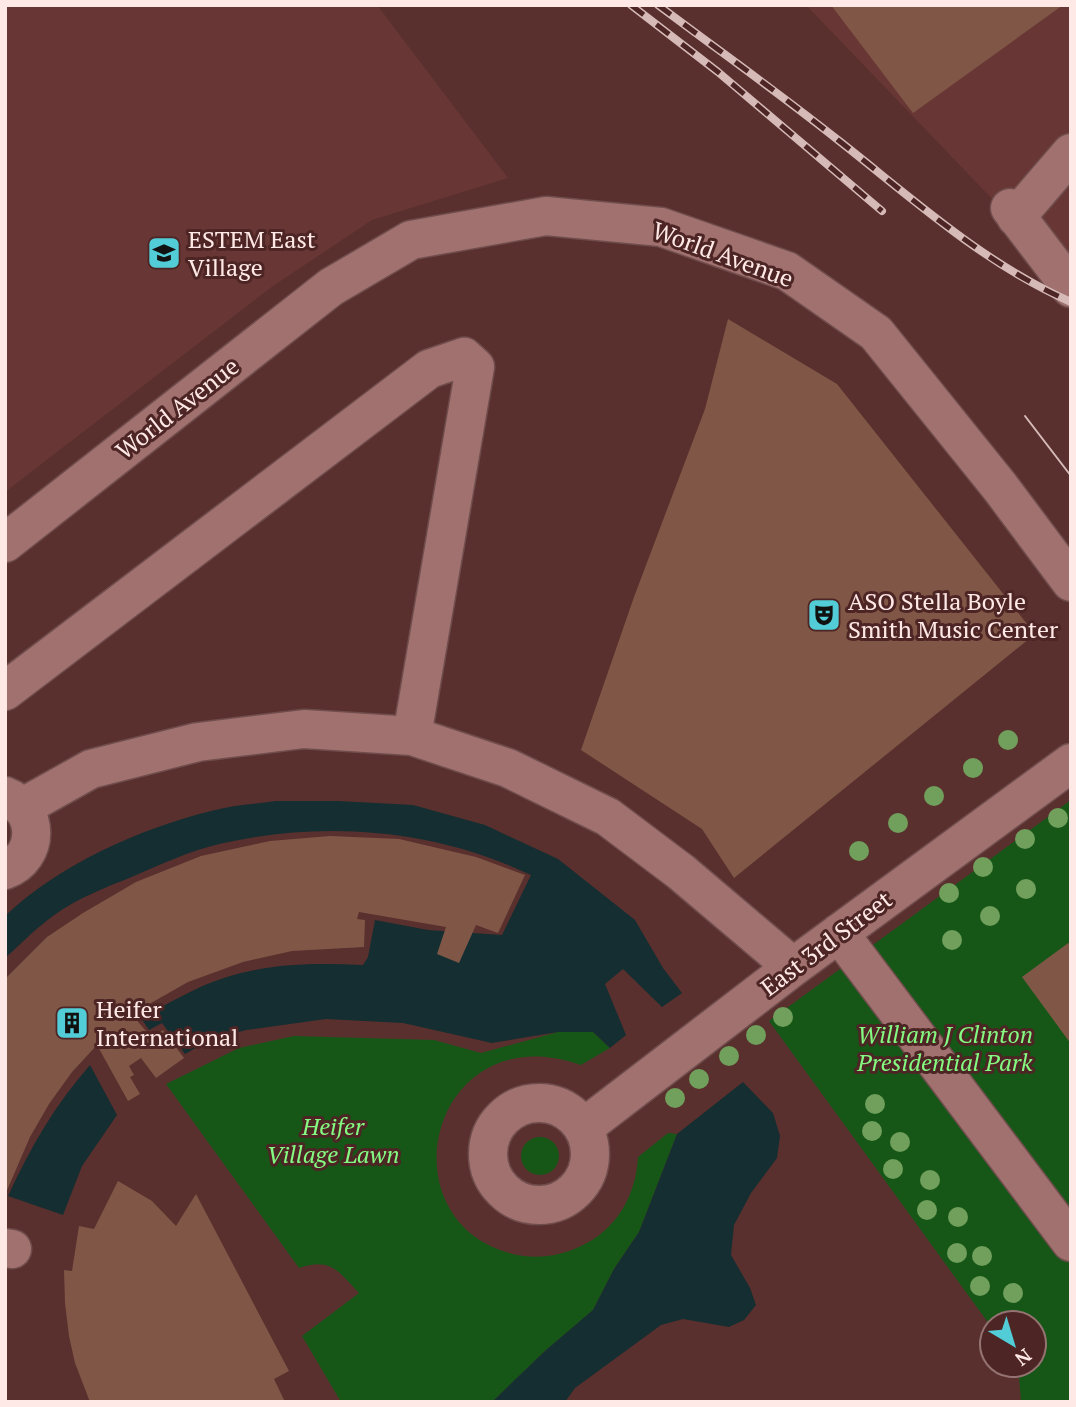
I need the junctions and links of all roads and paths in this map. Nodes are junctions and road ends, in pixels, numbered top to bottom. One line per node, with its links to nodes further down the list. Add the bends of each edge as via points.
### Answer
1 (1071, 153): 2 (street, via 1013,212)
2 (1071, 288)
3 (5, 542): 4 (street, World Avenue, via 331,287 411,240 546,216 661,227 787,271 865,325 976,456)
4 (1071, 582)
5 (5, 691): 6 (street, via 429,369 464,357 475,367)
6 (412, 736): 8 (street, via 304,729 198,742 91,769); 11 (street, via 508,768 608,817)
7 (1071, 762): 10 (street, East 3rd Street)
8 (14, 802): 9 (street, via 32,828 31,845 19,863)
9 (5, 870)
10 (839, 933): 11 (street, East 3rd Street); 13 (street)
11 (793, 967): 12 (street, East 3rd Street)
12 (583, 1128)
13 (1071, 1242)

